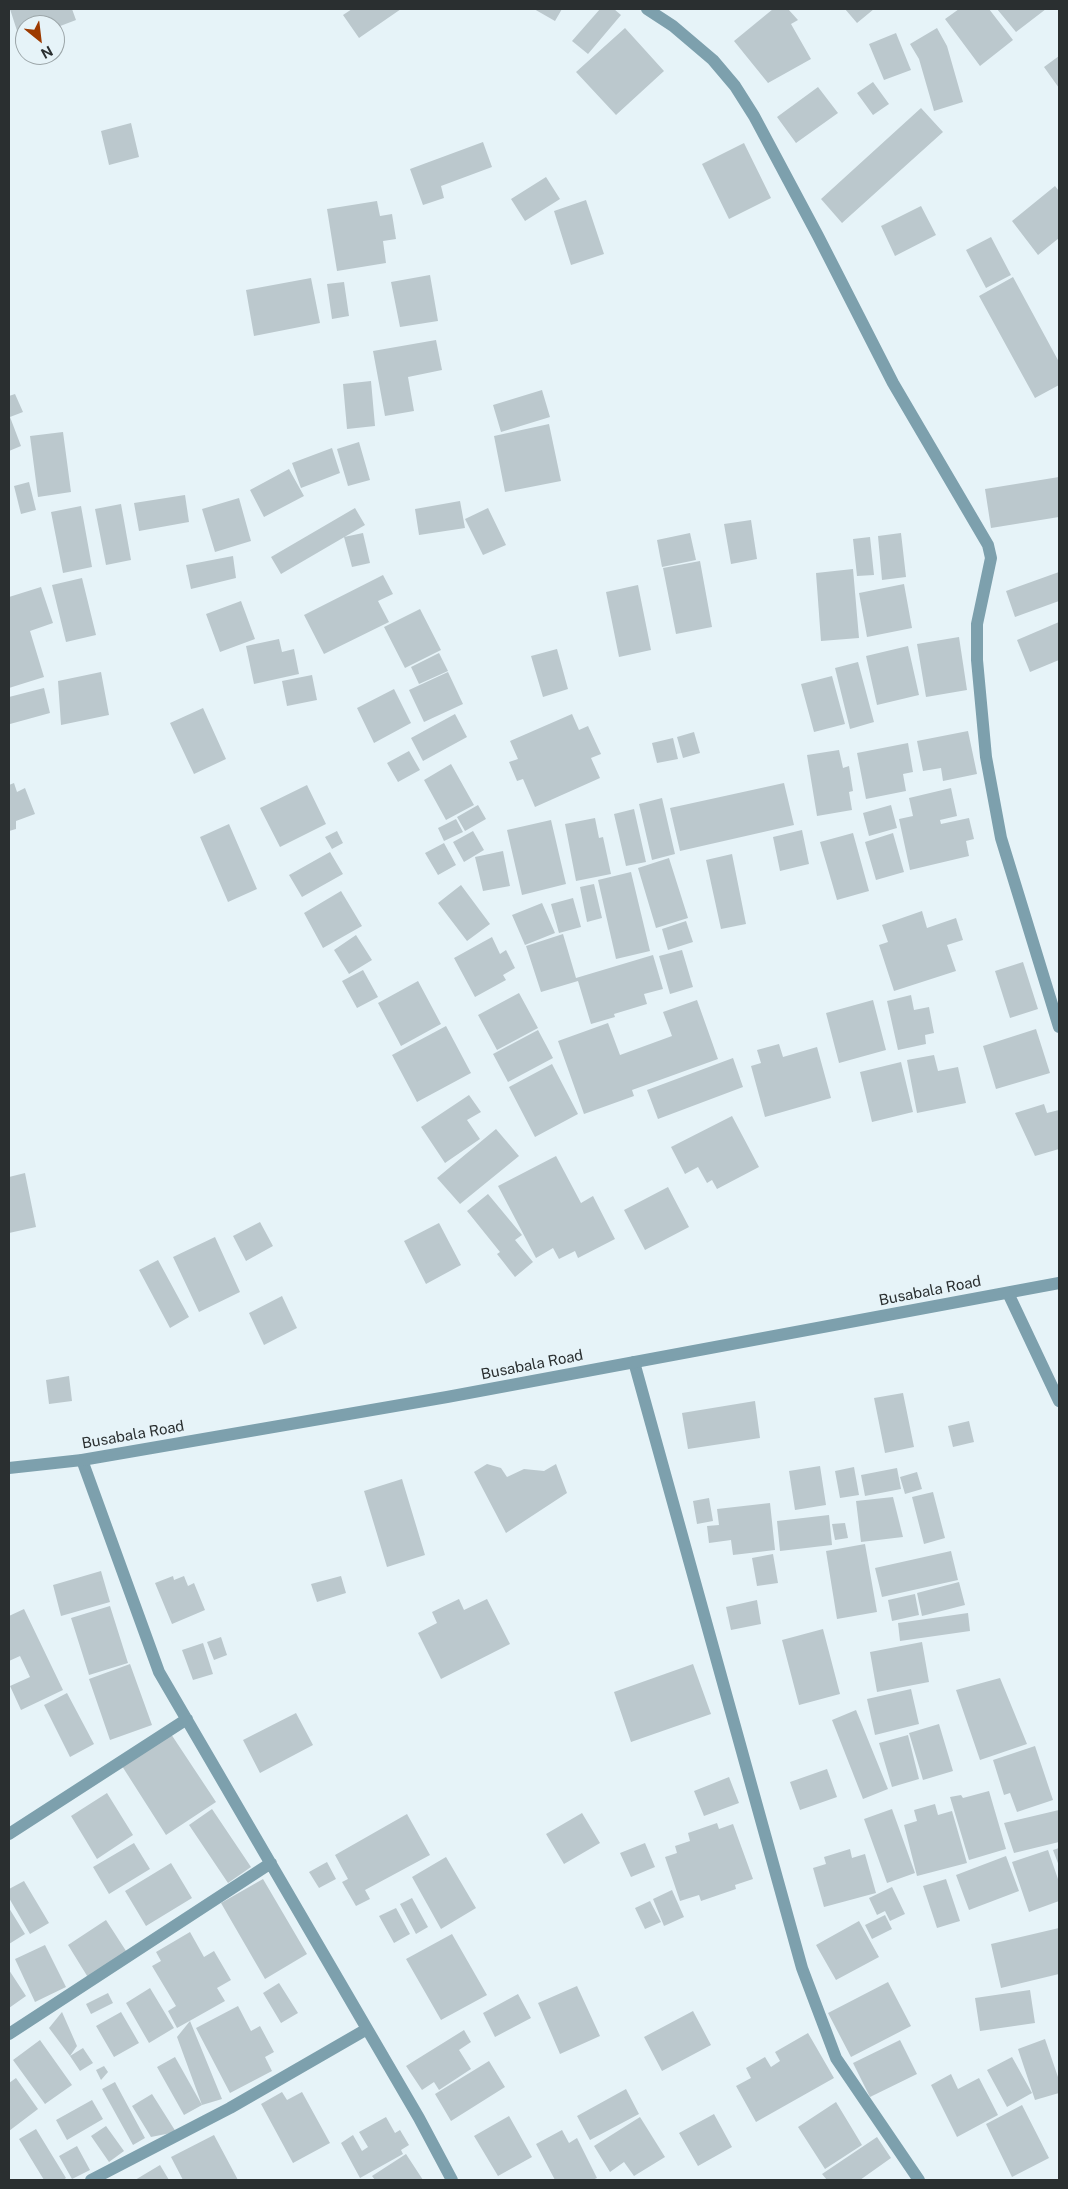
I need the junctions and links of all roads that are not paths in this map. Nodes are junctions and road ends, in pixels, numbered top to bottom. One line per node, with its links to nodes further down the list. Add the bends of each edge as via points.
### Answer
1 (647, 9): 2 (street, via 713,60 735,86 822,244 893,383 988,545 991,558 977,624 986,757 1001,838)
2 (1059, 1027)
3 (1059, 1283): 4 (street, Busabala Road)
4 (1008, 1293): 5 (street, Busabala Road); 6 (street)
5 (634, 1362): 7 (street, Busabala Road, via 447,1398); 16 (street, via 810,1991 836,2058)
6 (1059, 1402)
7 (82, 1460): 8 (street, Busabala Road); 9 (street, via 159,1672)
8 (9, 1468)
9 (186, 1719): 10 (street); 11 (street)
10 (9, 1834)
11 (270, 1863): 12 (street); 13 (street)
12 (367, 2029): 14 (street, via 230,2108); 15 (street)
13 (9, 2034)
14 (91, 2180)
15 (452, 2180)
16 (919, 2180)

